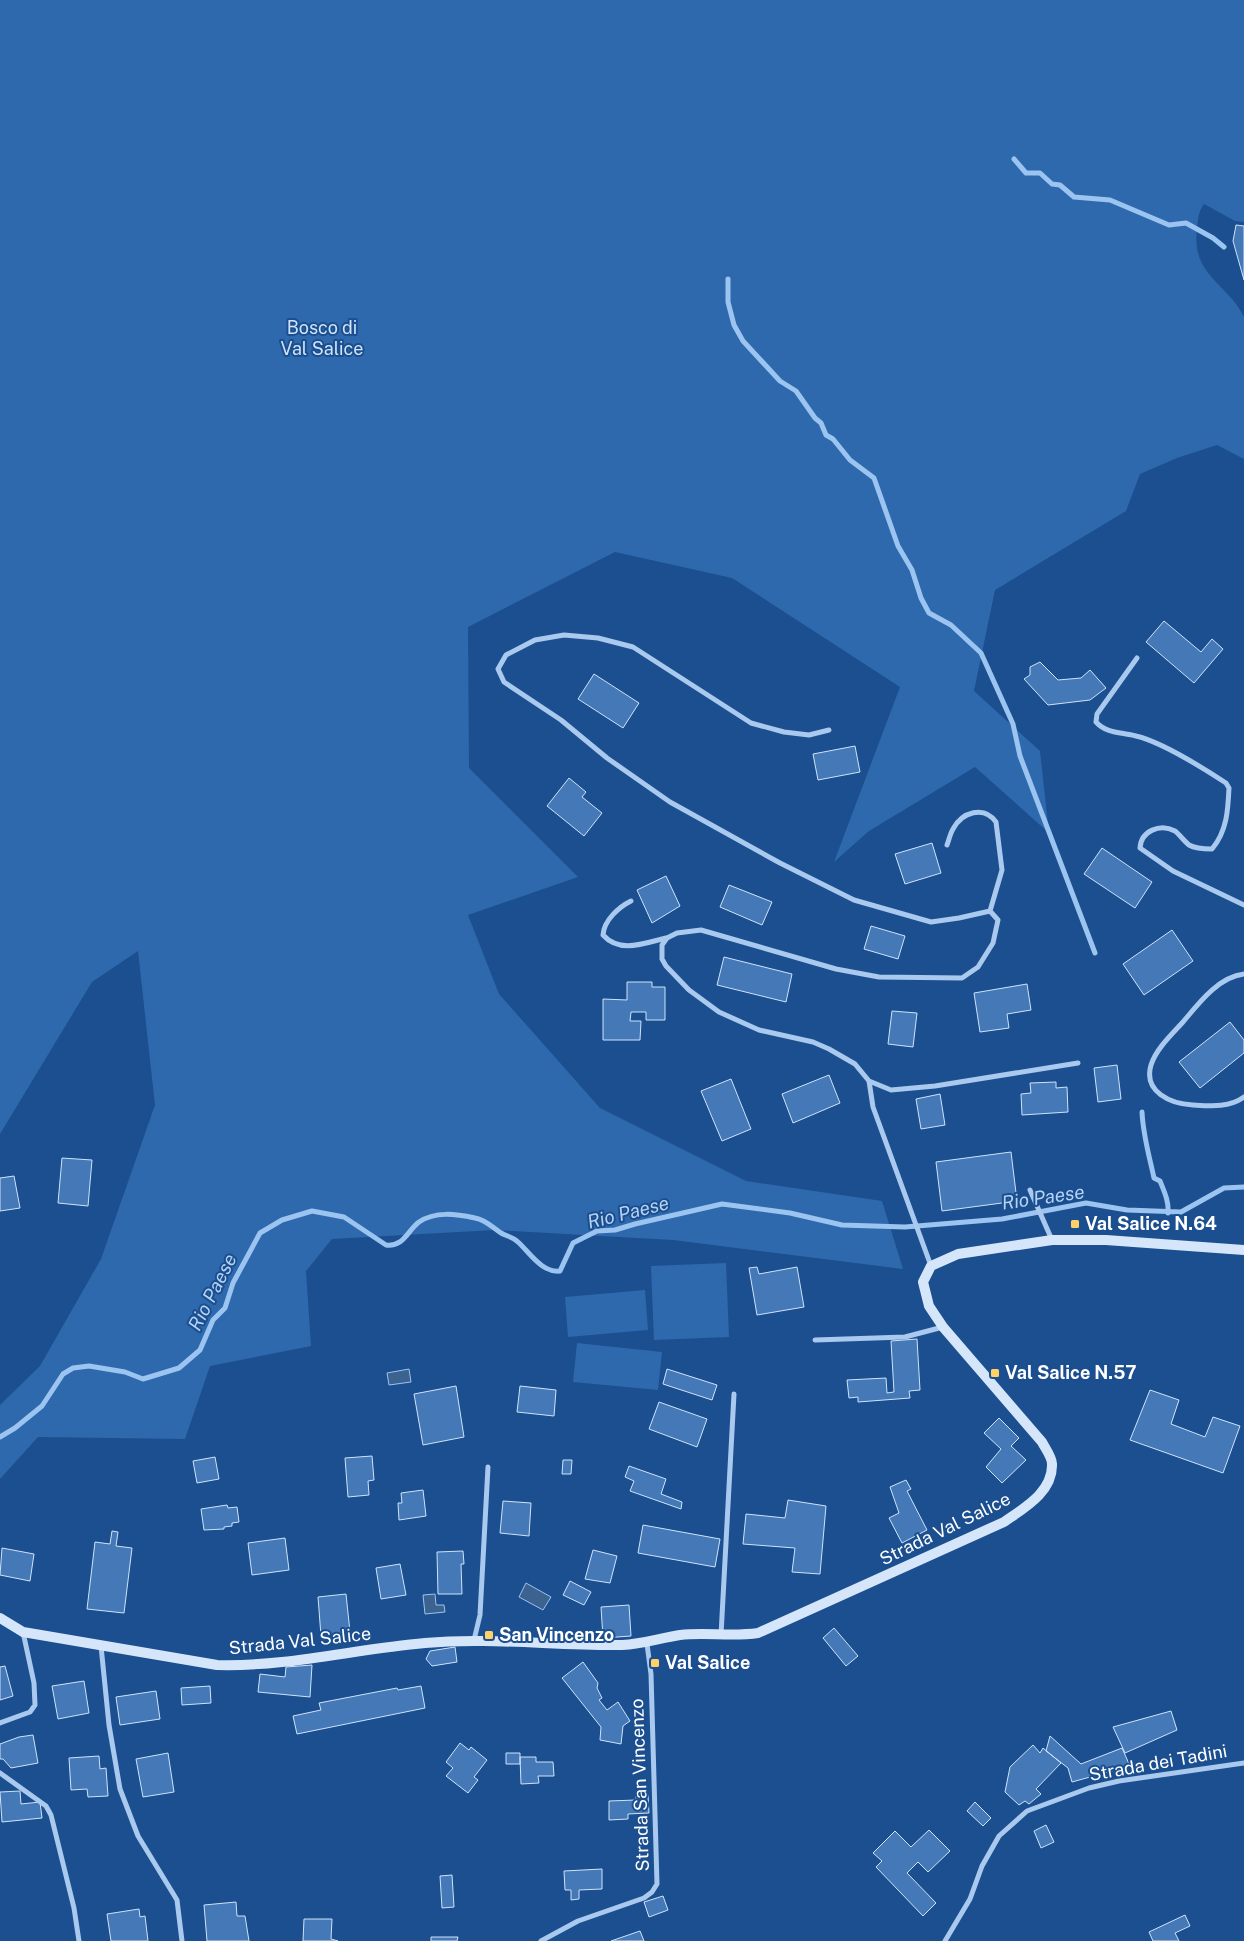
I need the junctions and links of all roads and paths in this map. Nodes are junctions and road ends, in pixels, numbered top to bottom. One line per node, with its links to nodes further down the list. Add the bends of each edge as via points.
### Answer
1 (1137, 658): 5 (street, via 1097,714 1096,722 1110,732 1155,742 1226,782 1229,788 1225,826 1221,839 1212,849 1190,845 1174,831 1162,828 1146,832 1140,839 1140,848 1173,872)
2 (830, 730): 6 (street, via 810,735 784,732 751,722 632,646 598,638 564,635 536,640 506,655 498,669 504,682 561,720 607,758 670,802 854,900 931,922)
3 (948, 845): 6 (street, via 953,829 968,814 984,812 996,822 1002,870)
4 (632, 901): 7 (street, via 619,908 606,924 603,935 626,947)
5 (1244, 905)
6 (990, 911): 7 (street, via 998,920 993,943 978,967 962,978 879,977 836,969 701,930 684,931)
7 (667, 938): 10 (street, via 660,951 666,966 689,990 719,1012 759,1030 830,1049 855,1064)
8 (1244, 974): 11 (street, via 1219,984 1199,1003 1163,1046 1150,1074 1156,1093 1184,1105 1226,1105)
9 (1078, 1063): 10 (street, via 926,1087 891,1090)
10 (869, 1081): 15 (street, via 873,1107)
11 (1244, 1097)
12 (1030, 1190): 13 (street)
13 (1052, 1240): 14 (street, via 1106,1240); 15 (street, via 958,1254)
14 (1244, 1250)
15 (931, 1266): 16 (street, Strada Val Salice, via 923,1282 929,1306)
16 (943, 1327): 17 (street, via 906,1337); 22 (street, Strada Val Salice, via 1042,1442 1052,1463 1048,1485 1029,1505 1004,1522 888,1576 758,1633)
17 (815, 1340)
18 (734, 1394): 22 (street)
19 (488, 1467): 23 (street, via 480,1615)
20 (0, 1618): 21 (street, Strada Val Salice)
21 (23, 1632): 25 (street, Strada Val Salice); 26 (street, via 34,1683 35,1705 30,1712)
22 (721, 1636): 24 (street, Strada Val Salice, via 679,1635)
23 (474, 1640): 24 (street, Strada Val Salice, via 584,1646); 25 (street, Strada Val Salice, via 424,1643 248,1666 217,1665)
24 (646, 1644): 31 (street, Strada San Vincenzo, via 650,1674 656,1884 644,1898 578,1921)
25 (101, 1646): 30 (street, via 120,1789 138,1836 177,1900)
26 (0, 1723)
27 (1244, 1763): 32 (street, Strada dei Tadini, via 1119,1781 1089,1788 1027,1811 999,1836 982,1866 970,1899)
28 (0, 1773): 29 (street, via 46,1806 51,1815)
29 (79, 1941)
30 (182, 1941)
31 (541, 1941)
32 (944, 1941)

